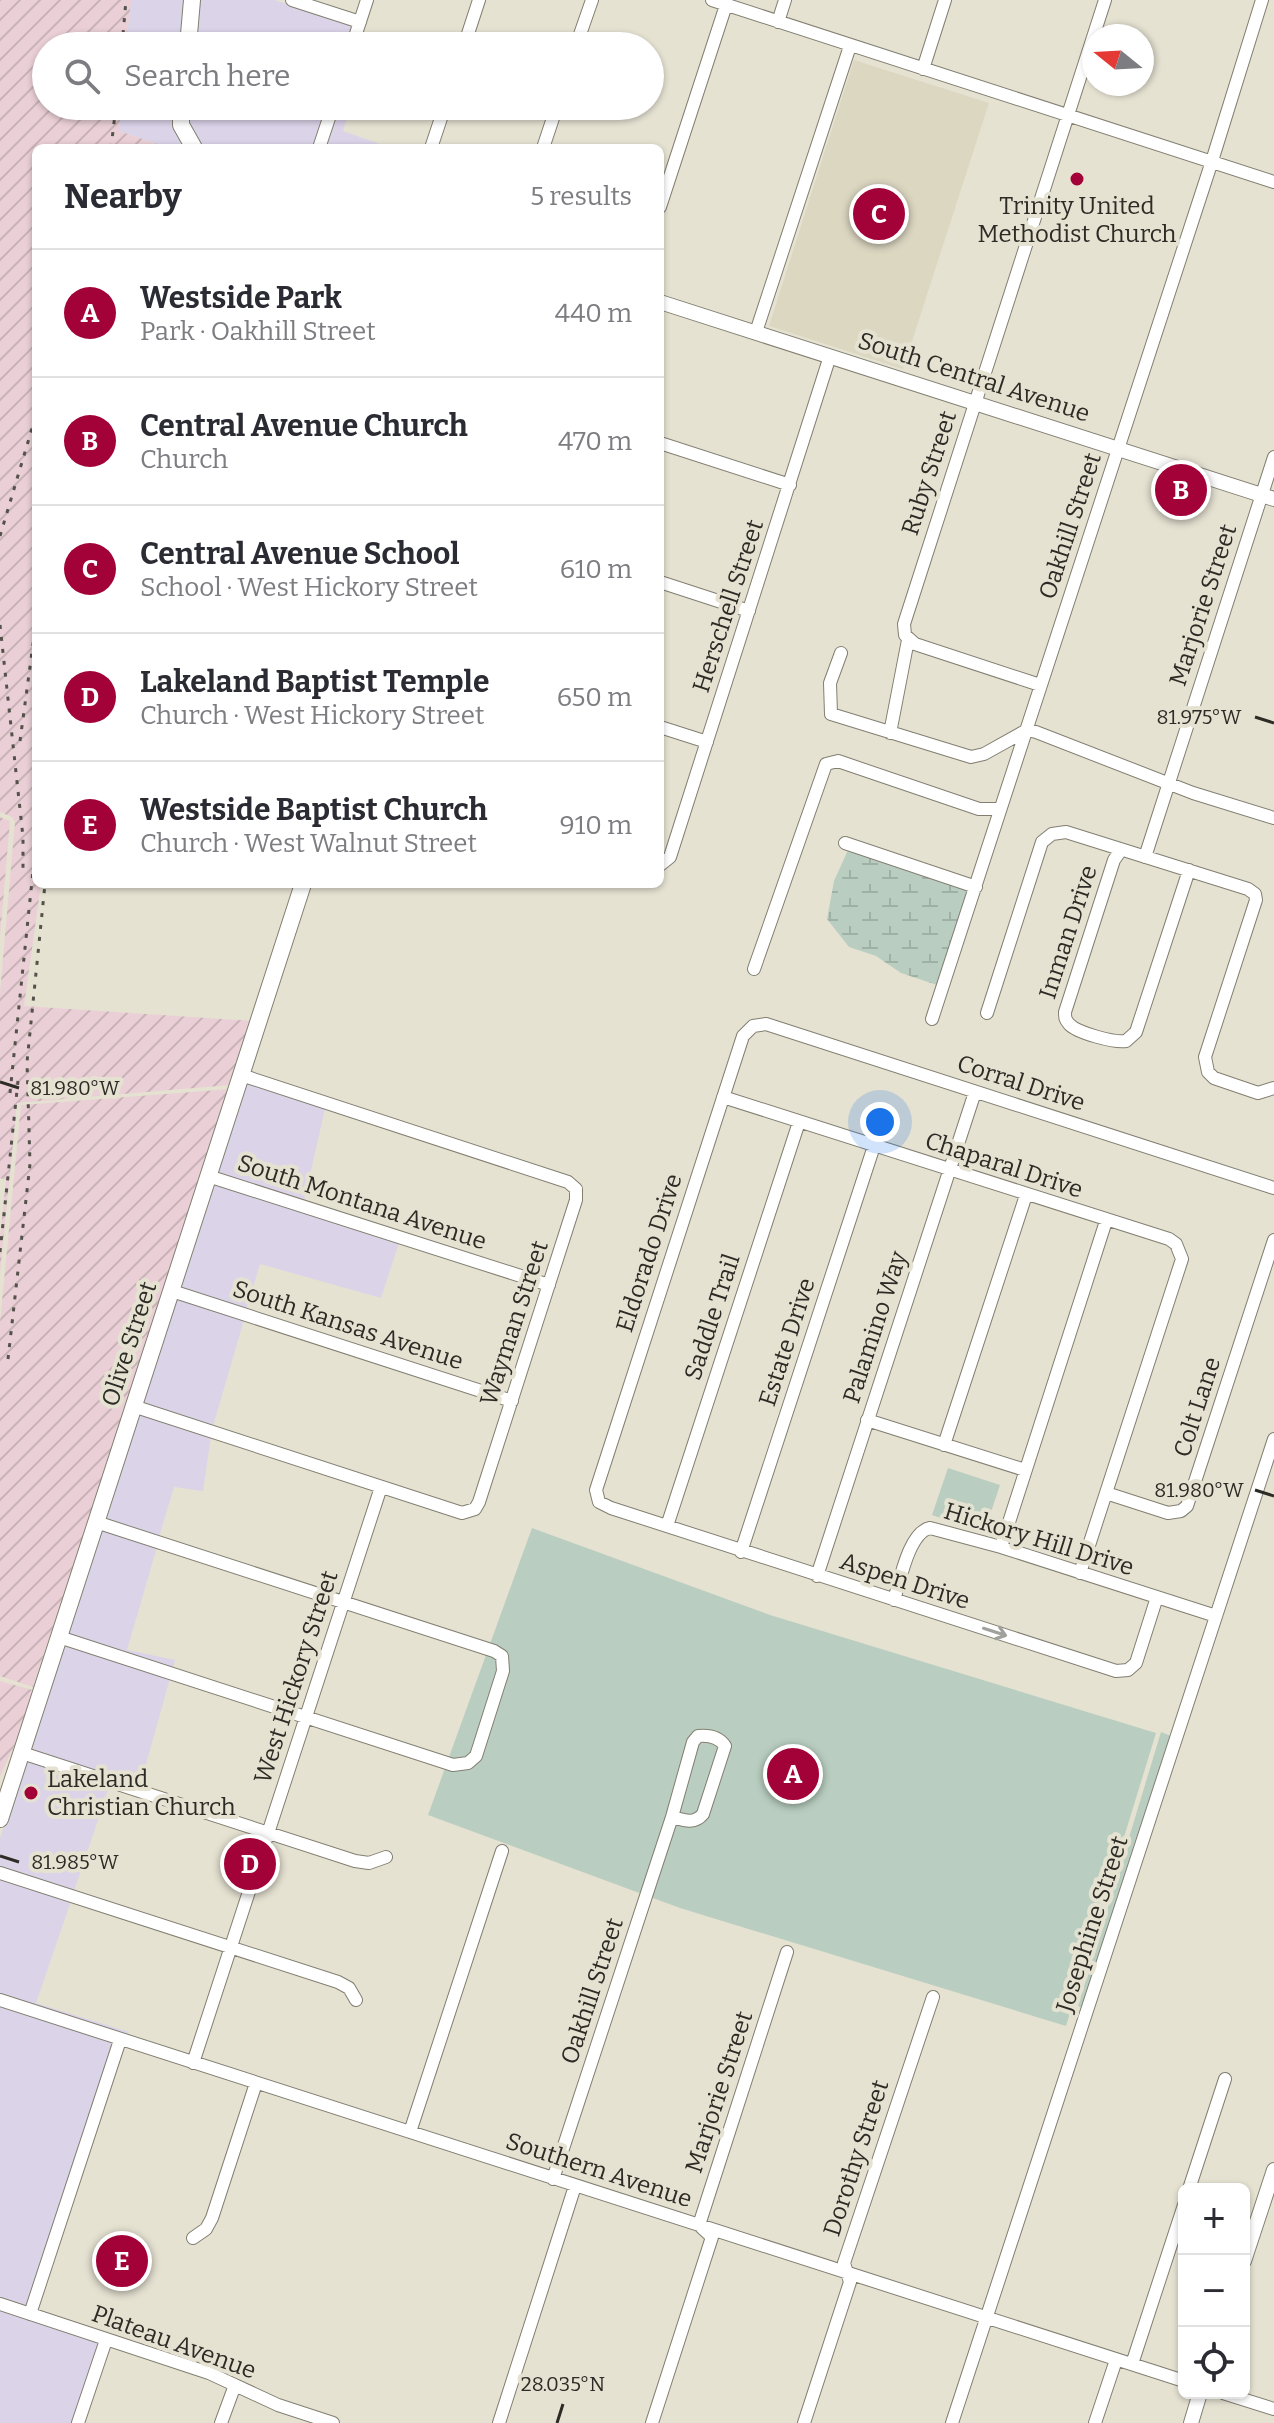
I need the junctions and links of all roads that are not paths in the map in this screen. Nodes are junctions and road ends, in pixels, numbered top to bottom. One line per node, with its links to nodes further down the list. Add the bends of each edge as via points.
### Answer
1 (192, 0): 14 (main road)
2 (292, 0): 12 (street)
3 (367, 0): 12 (street)
4 (479, 0): 16 (street)
5 (592, 0): 17 (street)
6 (712, 0): 11 (street)
7 (785, 0): 13 (street)
8 (945, 0): 19 (street)
9 (1105, 0): 20 (street, Ruby Street)
10 (1262, 0): 29 (street, Oakhill Street)
11 (726, 5): 13 (street); 31 (street)
12 (360, 22): 15 (street)
13 (778, 22): 18 (street)
14 (189, 32)
15 (357, 32)
16 (469, 32)
17 (581, 32)
18 (850, 46): 19 (street); 33 (street)
19 (923, 69): 20 (street)
20 (1068, 116): 29 (street); 35 (street, Ruby Street)
21 (181, 120): 25 (main road)
22 (328, 120): 26 (street)
23 (440, 120): 27 (street)
24 (552, 120): 28 (street)
25 (191, 144)
26 (320, 144)
27 (432, 144)
28 (544, 144)
29 (1212, 161): 30 (street); 37 (street, Oakhill Street)
30 (1274, 182)
31 (664, 195)
32 (664, 303): 33 (street, South Central Avenue)
33 (756, 332): 34 (street, South Central Avenue)
34 (830, 356): 35 (street, South Central Avenue); 39 (street, Herschell Street)
35 (974, 403): 37 (street, South Central Avenue); 43 (street, Ruby Street, via 904,624)
36 (664, 444): 39 (street)
37 (1118, 448): 40 (street, South Central Avenue); 45 (street, Oakhill Street)
38 (1274, 457): 40 (street, Marjorie Street)
39 (790, 485): 42 (street, Herschell Street)
40 (1268, 497): 50 (street, Marjorie Street)
41 (664, 583): 42 (street)
42 (749, 611): 49 (street, Herschell Street)
43 (908, 640): 45 (street); 48 (street, Ruby Street)
44 (841, 653): 48 (street, via 830,683 831,714)
45 (1040, 685): 47 (street, Oakhill Street)
46 (664, 728): 49 (street)
47 (1027, 730): 48 (street, via 971,757); 50 (street); 51 (street, Oakhill Street)
48 (890, 733)
49 (707, 742): 56 (street, Herschell Street, via 670,857)
50 (1168, 784): 52 (street); 55 (street, Marjorie Street)
51 (1000, 809): 58 (street, Oakhill Street); 60 (street, via 979,809 838,761 826,764)
52 (1274, 818)
53 (845, 843): 58 (street)
54 (1121, 850): 55 (street); 57 (street, Inman Drive, via 1065,1012 1073,1028 1115,1042 1136,1032); 61 (street, via 1060,831 1042,842)
55 (1145, 857): 57 (street)
56 (664, 862)
57 (1189, 870): 65 (street, via 1255,894 1256,900 1205,1057 1208,1072 1258,1093)
58 (976, 887): 62 (street, Oakhill Street)
59 (302, 888): 64 (main road, Olive Street)
60 (754, 969)
61 (987, 1013)
62 (932, 1019)
63 (753, 1026): 66 (street, Corral Drive, via 766,1024); 67 (street, Eldorado Drive, via 743,1036)
64 (241, 1075): 71 (main road, Olive Street); 76 (street, Wayman Street, via 573,1185 577,1194)
65 (1274, 1088)
66 (975, 1092): 70 (street, Palamino Way); 72 (street, Corral Drive)
67 (723, 1097): 68 (street, Chaparal Drive); 86 (street, Eldorado Drive)
68 (799, 1122): 69 (street, Chaparal Drive); 88 (street, Saddle Trail)
69 (874, 1146): 70 (street, Chaparal Drive); 90 (street, Estate Drive)
70 (949, 1170): 73 (street, Chaparal Drive); 80 (street, Palamino Way)
71 (208, 1176): 76 (street, South Montana Avenue); 77 (main road, Olive Street)
72 (1274, 1188)
73 (1026, 1195): 74 (street, Chaparal Drive); 82 (street)
74 (1106, 1221): 83 (street); 85 (street, Chaparal Drive, via 1169,1239 1182,1259)
75 (1274, 1240): 85 (street, Colt Lane, via 1187,1506 1168,1513)
76 (549, 1285): 78 (street, Wayman Street)
77 (172, 1291): 78 (street, South Kansas Avenue); 79 (main road, Olive Street)
78 (512, 1401): 84 (street, Wayman Street, via 479,1502 470,1511 462,1513)
79 (133, 1406): 84 (street); 87 (main road, Olive Street)
80 (867, 1420): 82 (street); 92 (street, Palamino Way)
81 (1274, 1439): 96 (street, Josephine Street)
82 (944, 1445): 83 (street)
83 (1025, 1470): 89 (street)
84 (381, 1487): 95 (street, West Hickory Street)
85 (1106, 1493): 91 (street)
86 (597, 1498): 88 (street, Aspen Drive, via 603,1505)
87 (96, 1522): 95 (street); 97 (main road, Olive Street)
88 (667, 1526): 90 (street, Aspen Drive)
89 (1001, 1547): 91 (street, Hickory Hill Drive); 94 (street, Hickory Hill Drive, via 924,1529 914,1539)
90 (741, 1552): 92 (street, Aspen Drive)
91 (1080, 1573): 93 (street, Hickory Hill Drive)
92 (817, 1576): 94 (street, Aspen Drive)
93 (1157, 1597): 94 (street, Aspen Drive, one-way to 93, via 1122,1672 1136,1663); 96 (street, Hickory Hill Drive)
94 (894, 1600)
95 (343, 1602): 98 (street, West Hickory Street); 98 (street, via 502,1656 503,1671 476,1756 468,1763 448,1763)
96 (1216, 1616): 127 (street, Josephine Street)
97 (59, 1637): 98 (street); 99 (main road, Olive Street)
98 (306, 1717): 102 (street, West Hickory Street)
99 (22, 1753): 101 (main road, Olive Street); 102 (street)
100 (672, 1817): 100 (street, Oakhill Street, via 689,1821 703,1814 725,1746 719,1740 696,1738); 117 (street, Oakhill Street)
101 (0, 1819)
102 (268, 1833): 104 (street, via 355,1861); 106 (street, West Hickory Street)
103 (502, 1851): 115 (street)
104 (386, 1857)
105 (0, 1873): 106 (street)
106 (230, 1948): 110 (street, via 338,1982); 112 (street, West Hickory Street)
107 (787, 1952): 121 (street, Marjorie Street)
108 (933, 1997): 124 (street, Dorothy Street, via 844,2263)
109 (0, 2000): 111 (street, Southern Avenue)
110 (356, 2000)
111 (120, 2040): 112 (street, Southern Avenue); 126 (street)
112 (193, 2063): 114 (street, Southern Avenue)
113 (1225, 2079): 118 (street)
114 (256, 2083): 115 (street, Southern Avenue); 122 (street, via 212,2218)
115 (410, 2132): 117 (street, Southern Avenue)
116 (1274, 2170): 123 (street)
117 (553, 2179): 119 (street, Southern Avenue)
118 (1191, 2183)
119 (575, 2186): 121 (street, Southern Avenue); 139 (street)
120 (1178, 2223): 130 (street)
121 (699, 2225): 124 (street, Southern Avenue); 140 (street, Marjorie Street, via 712,2237)
122 (193, 2238)
123 (1246, 2255)
124 (847, 2272): 127 (street, Southern Avenue); 141 (street, Dorothy Street, via 850,2282)
125 (0, 2304): 126 (street, Plateau Avenue)
126 (30, 2314): 128 (street, Plateau Avenue)
127 (986, 2317): 129 (street, Southern Avenue); 142 (street, Josephine Street)
128 (106, 2340): 132 (street, Plateau Avenue); 136 (street)
129 (1116, 2360): 130 (street, Southern Avenue); 143 (street)
130 (1132, 2364): 131 (street, Southern Avenue)
131 (1178, 2379)
132 (235, 2385): 137 (street); 138 (street, Plateau Avenue)
133 (1198, 2399): 144 (street)
134 (1242, 2399): 135 (street)
135 (1274, 2409)
136 (78, 2423)
137 (221, 2423)
138 (333, 2423)
139 (499, 2423)
140 (652, 2423)
141 (804, 2423)
142 (952, 2423)
143 (1095, 2423)
144 (1191, 2423)

